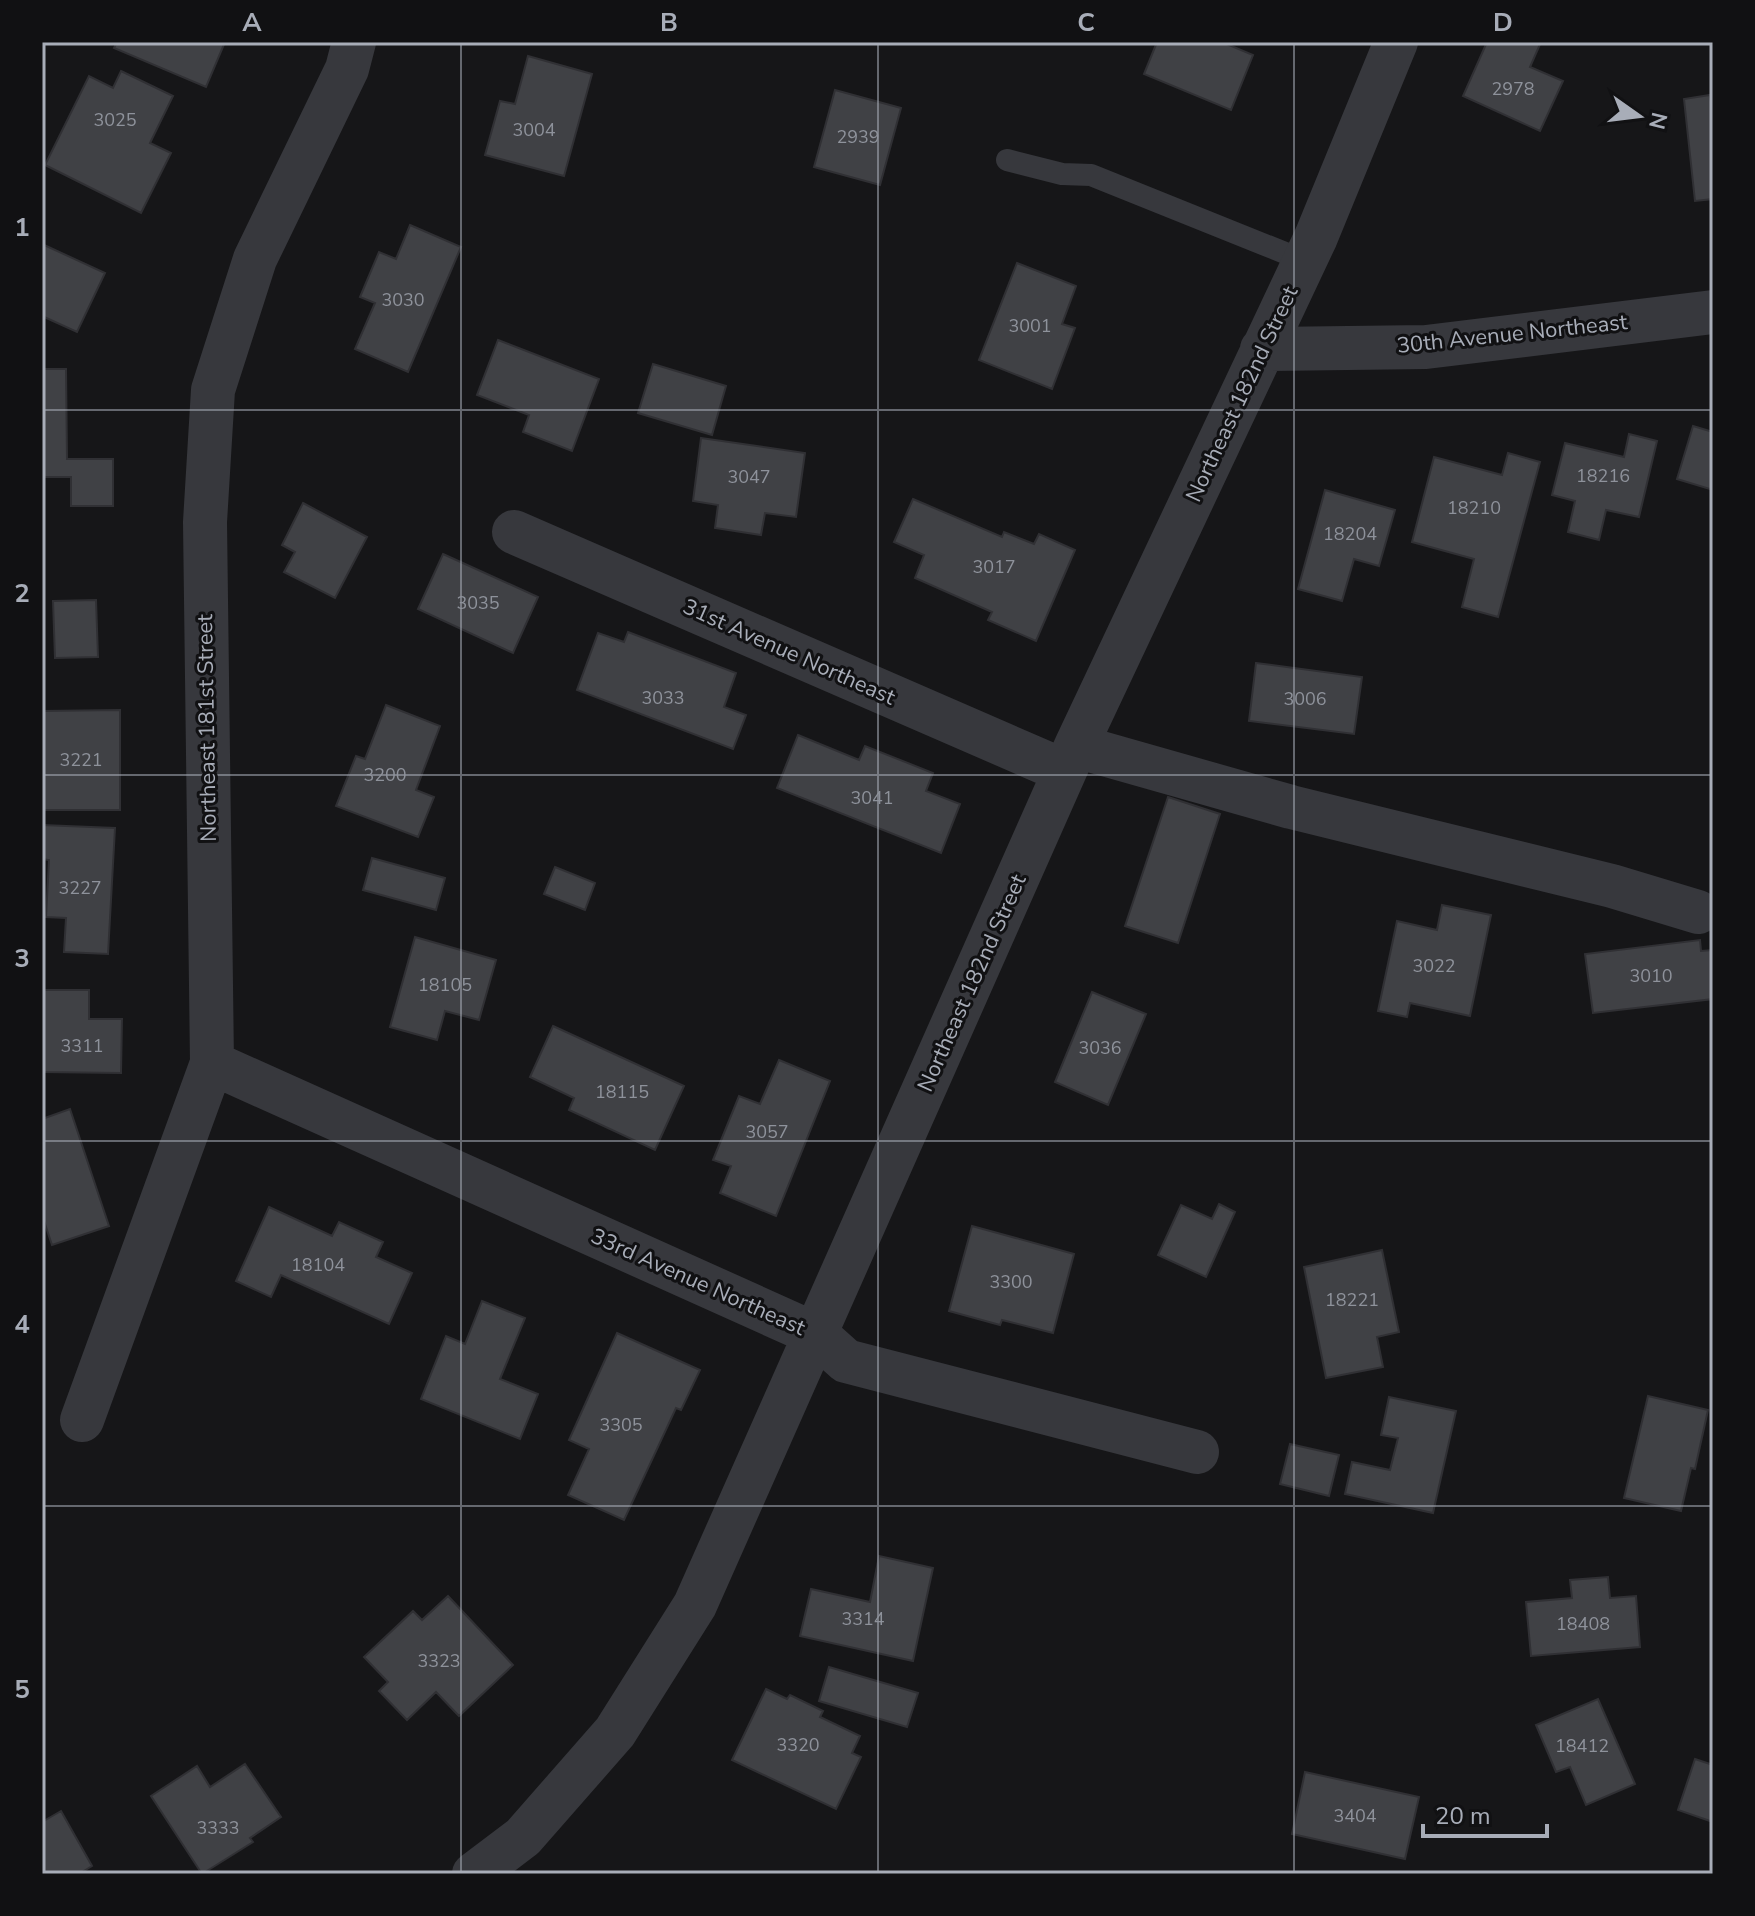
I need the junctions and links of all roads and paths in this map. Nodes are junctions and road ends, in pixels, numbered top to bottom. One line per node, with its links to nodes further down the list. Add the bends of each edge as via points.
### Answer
1 (354, 42): 10 (street, Northeast 181st Street, via 347,69 255,259 213,390 205,522)
2 (1396, 42): 4 (street, Northeast 182nd Street)
3 (1007, 160): 4 (lane, via 1062,174 1091,175)
4 (1305, 261): 6 (street, Northeast 182nd Street)
5 (1713, 312): 6 (street, 30th Avenue Northeast, via 1426,347)
6 (1262, 349): 8 (street, Northeast 182nd Street)
7 (514, 532): 8 (street, 31st Avenue Northeast)
8 (1070, 759): 9 (street, 31st Avenue Northeast, via 1291,807); 11 (street, Northeast 182nd Street)
9 (1698, 912)
10 (212, 1063): 11 (street, 33rd Avenue Northeast); 12 (street, Northeast 181st Street)
11 (817, 1335): 13 (street, 33rd Avenue Northeast, via 846,1361); 14 (street, Northeast 182nd Street, via 695,1605 615,1732 523,1837)
12 (82, 1420)
13 (1197, 1452)
14 (474, 1874)

